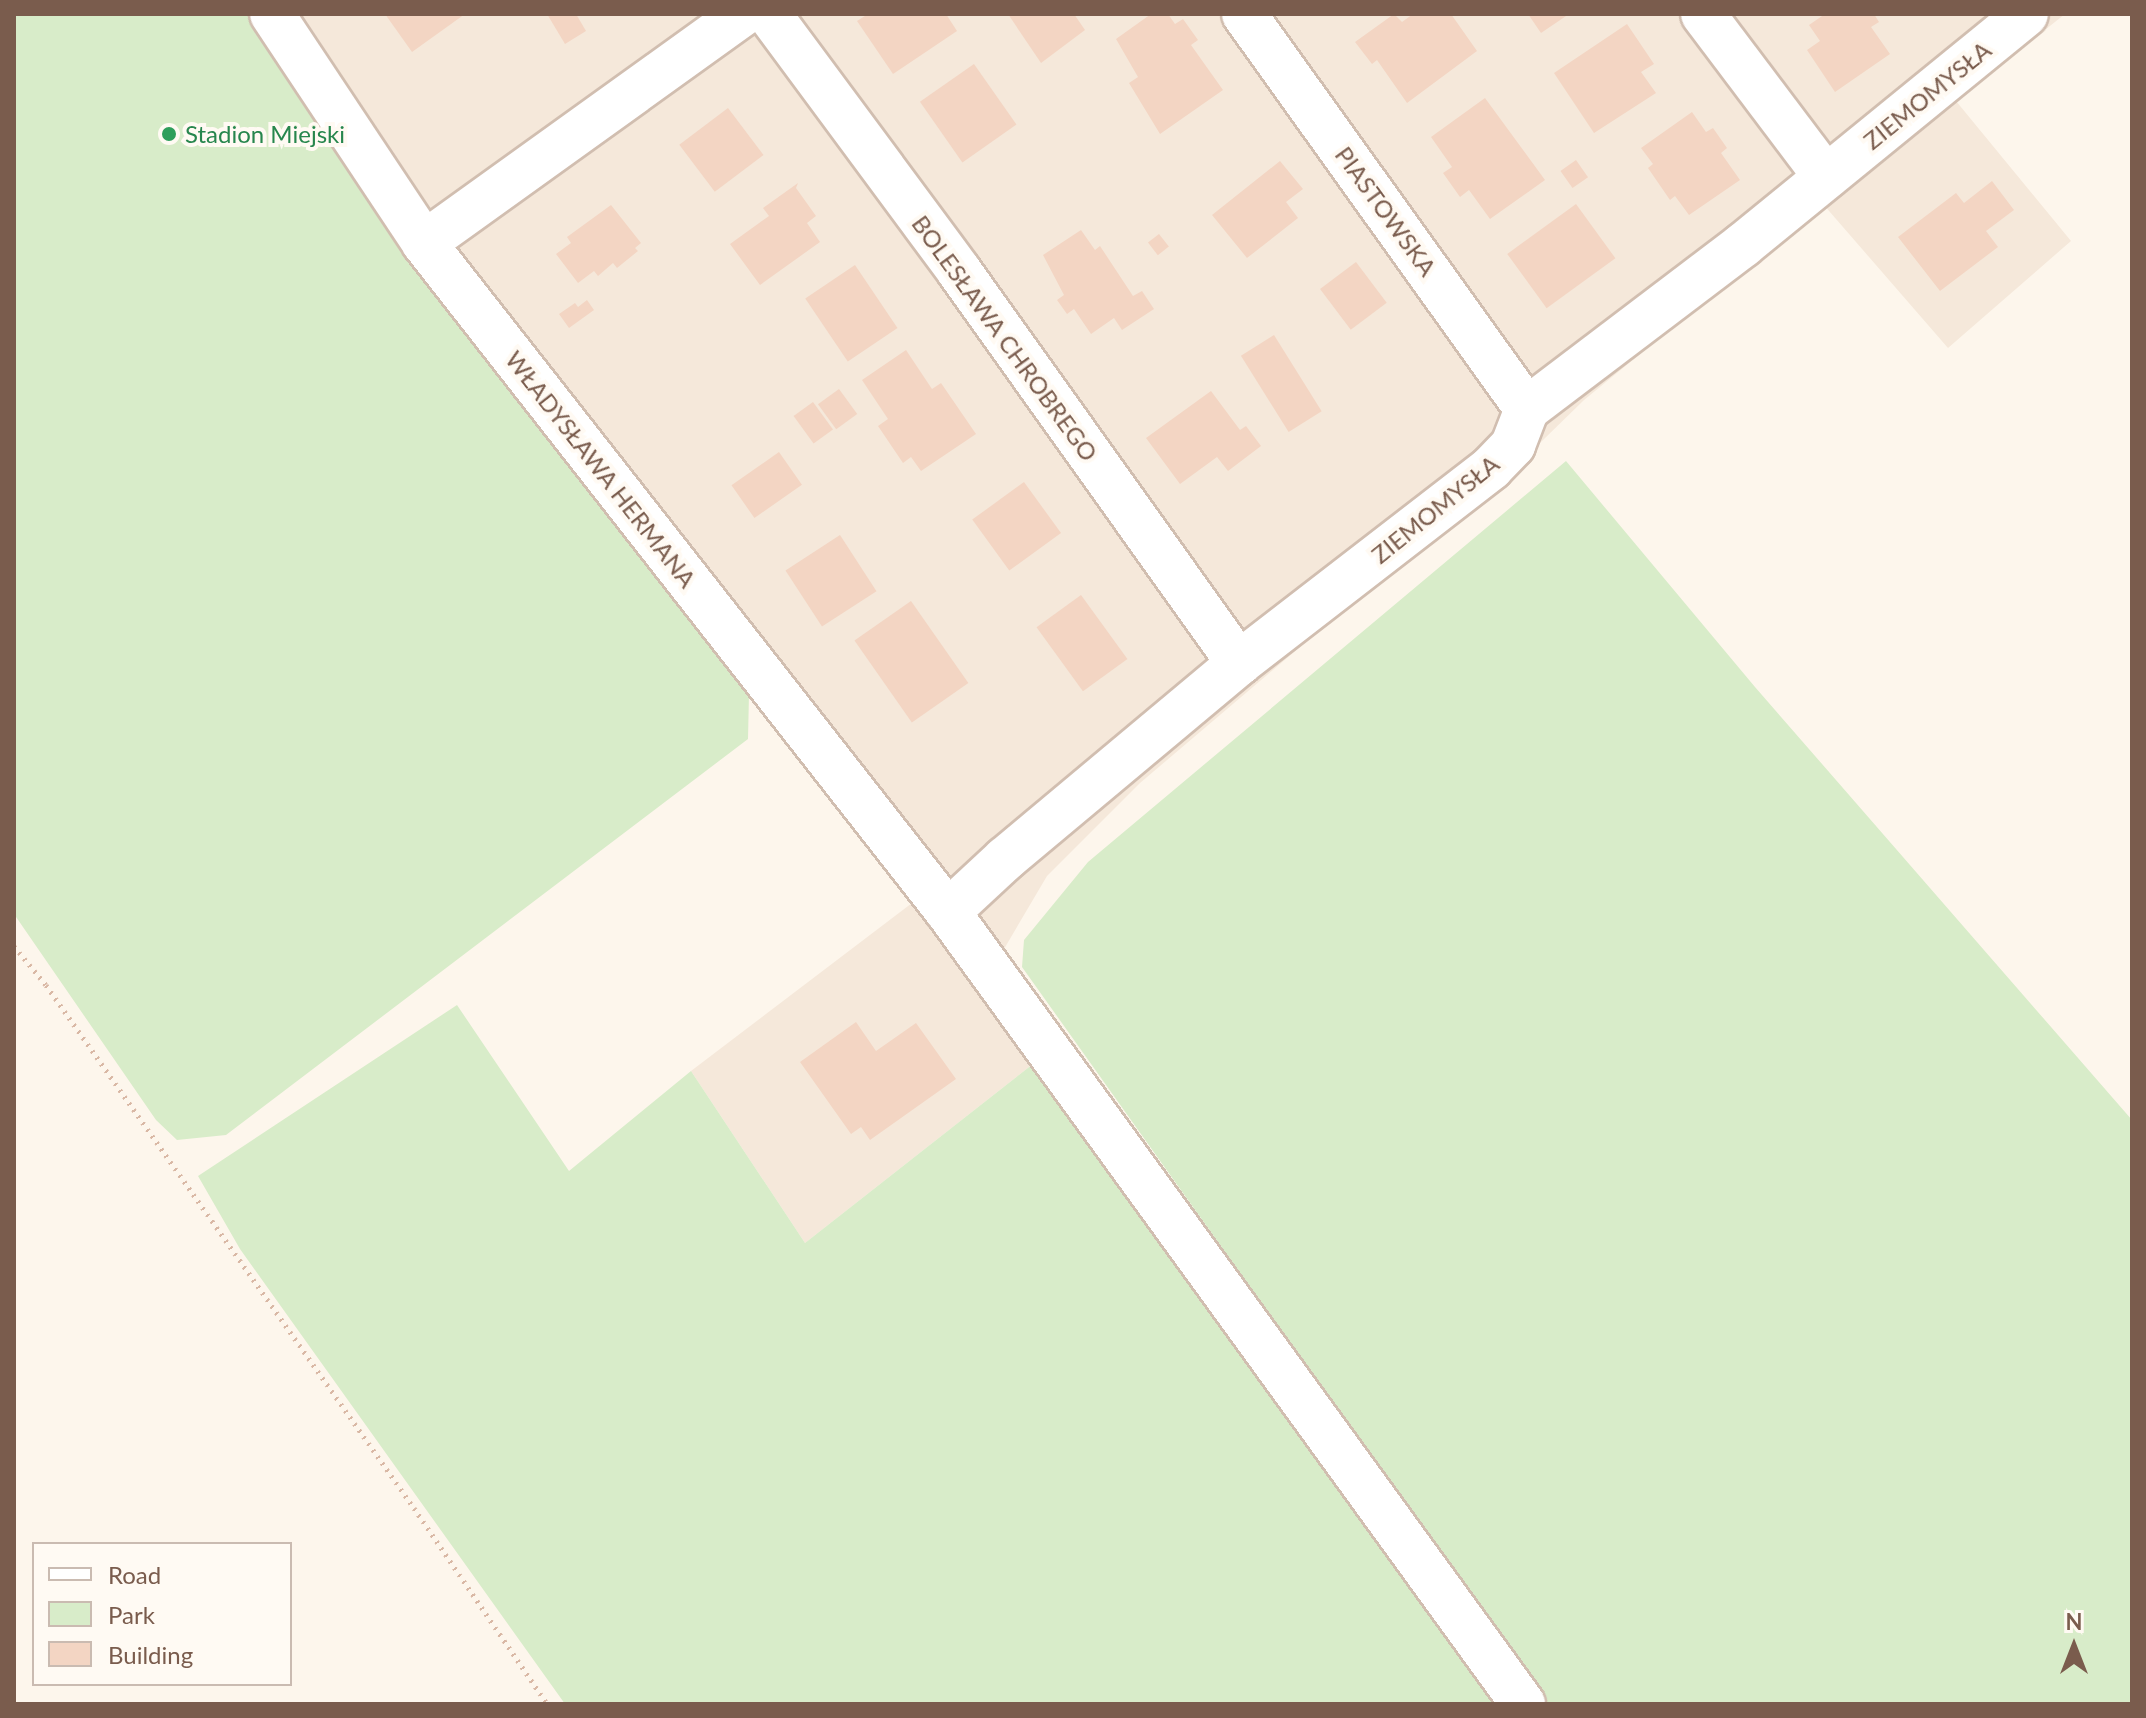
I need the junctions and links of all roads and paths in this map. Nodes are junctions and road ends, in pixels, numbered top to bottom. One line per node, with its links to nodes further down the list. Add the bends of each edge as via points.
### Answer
1 (272, 14): 7 (street, WŁADYSŁAWA HERMANA)
2 (1244, 14): 8 (street, PIASTOWSKA)
3 (1703, 14): 6 (street)
4 (2026, 14): 6 (street, ZIEMOMYSŁA)
5 (770, 16): 7 (street); 9 (street, BOLESŁAWA CHROBREGO)
6 (1826, 177): 8 (street, ZIEMOMYSŁA)
7 (424, 243): 10 (street, WŁADYSŁAWA HERMANA)
8 (1527, 409): 9 (street, ZIEMOMYSŁA, via 1513,445 1491,468)
9 (1239, 663): 10 (street, ZIEMOMYSŁA)
10 (948, 912): 13 (street, WŁADYSŁAWA HERMANA)
11 (14, 946): 12 (path)
12 (547, 1704)
13 (1523, 1704)

